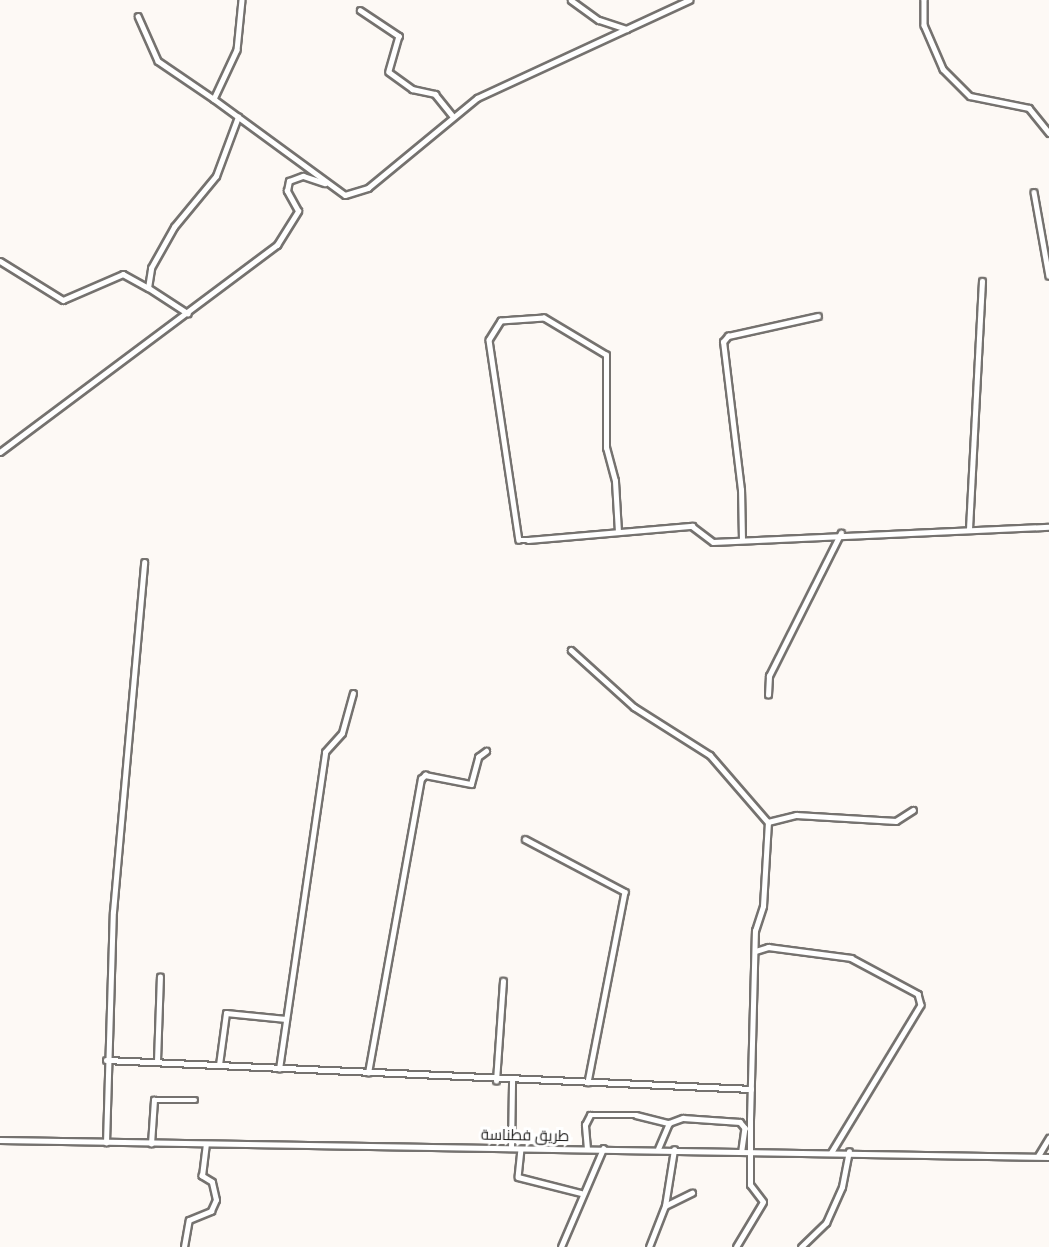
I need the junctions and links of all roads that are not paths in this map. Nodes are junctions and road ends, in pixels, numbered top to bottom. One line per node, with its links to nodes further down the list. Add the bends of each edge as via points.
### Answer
1 (242, 0): 8 (street, via 237,50)
2 (572, 0): 7 (street, via 599,20)
3 (689, 0): 7 (street)
4 (924, 0): 11 (street, via 924,25 943,69 970,96 1029,108)
5 (360, 10): 9 (street, via 399,36 389,72 412,89 435,94)
6 (138, 16): 8 (street, via 158,61)
7 (627, 29): 9 (street, via 512,79)
8 (214, 99): 10 (street)
9 (453, 116): 12 (street, via 361,192 345,195)
10 (238, 117): 12 (street); 17 (street, via 216,176 163,244)
11 (1049, 133)
12 (326, 183): 18 (street, via 303,176 290,181 287,190 298,211 285,238)
13 (1034, 192): 15 (street)
14 (0, 261): 17 (street, via 63,300 123,274)
15 (1049, 276)
16 (982, 281): 22 (street)
17 (148, 288): 18 (street)
18 (188, 314): 20 (street)
19 (818, 316): 25 (street, via 728,336 723,342)
20 (0, 452)
21 (1049, 526): 22 (street)
22 (969, 529): 24 (street)
23 (618, 532): 23 (street, via 615,481 606,448 606,355 544,318 501,321 489,340 516,537); 25 (street, via 692,526 710,542)
24 (842, 533): 25 (street); 29 (street, via 769,676)
25 (742, 540)
26 (144, 562): 38 (street)
27 (571, 650): 32 (street, via 634,707 710,755)
28 (353, 693): 37 (street, via 342,733 325,752)
29 (768, 695)
30 (486, 751): 42 (street, via 478,757 471,784 425,775 421,779)
31 (913, 810): 32 (street, via 896,820 796,815)
32 (768, 822): 34 (street)
33 (525, 839): 45 (street, via 624,892)
34 (756, 951): 46 (street); 62 (street, via 768,947 851,958 904,983 920,1000)
35 (160, 977): 39 (street)
36 (503, 981): 43 (street)
37 (286, 1019): 40 (street, via 226,1013); 41 (street)
38 (106, 1060): 39 (street); 51 (street)
39 (158, 1061): 40 (street)
40 (219, 1065): 41 (street)
41 (279, 1070): 42 (street)
42 (368, 1073): 43 (street)
43 (496, 1081): 44 (street)
44 (512, 1081): 45 (street); 54 (street)
45 (588, 1082): 46 (street)
46 (751, 1089): 61 (street)
47 (195, 1100): 52 (street, via 154,1100)
48 (669, 1123): 56 (street, via 636,1115 591,1115 585,1125); 58 (street); 60 (street, via 683,1118 740,1122 745,1128)
49 (1049, 1137): 64 (street)
50 (0, 1140): 51 (street, طريق فطناسة)
51 (106, 1143): 52 (street, طريق فطناسة)
52 (151, 1144): 53 (street, طريق فطناسة)
53 (206, 1145): 54 (street, طريق فطناسة); 69 (street, via 202,1176 212,1182 216,1200 211,1211 189,1220)
54 (511, 1148): 55 (street, طريق فطناسة)
55 (521, 1149): 56 (street, طريق فطناسة); 66 (street, via 518,1177)
56 (587, 1149): 57 (street, طريق فطناسة)
57 (603, 1149): 58 (street, طريق فطناسة); 66 (street)
58 (658, 1149): 59 (street, طريق فطناسة)
59 (674, 1150): 60 (street, طريق فطناسة); 68 (street)
60 (742, 1150): 61 (street, طريق فطناسة)
61 (750, 1151): 62 (street, طريق فطناسة); 72 (street, via 750,1185 763,1202 762,1212)
62 (832, 1152): 63 (street, طريق فطناسة)
63 (849, 1152): 64 (street, طريق فطناسة); 73 (street, via 826,1223)
64 (1038, 1156): 65 (street, طريق فطناسة)
65 (1049, 1157)
66 (582, 1193): 70 (street)
67 (692, 1193): 68 (street)
68 (665, 1206): 71 (street)
69 (183, 1247)
70 (561, 1247)
71 (649, 1247)
72 (736, 1247)
73 (801, 1247)

